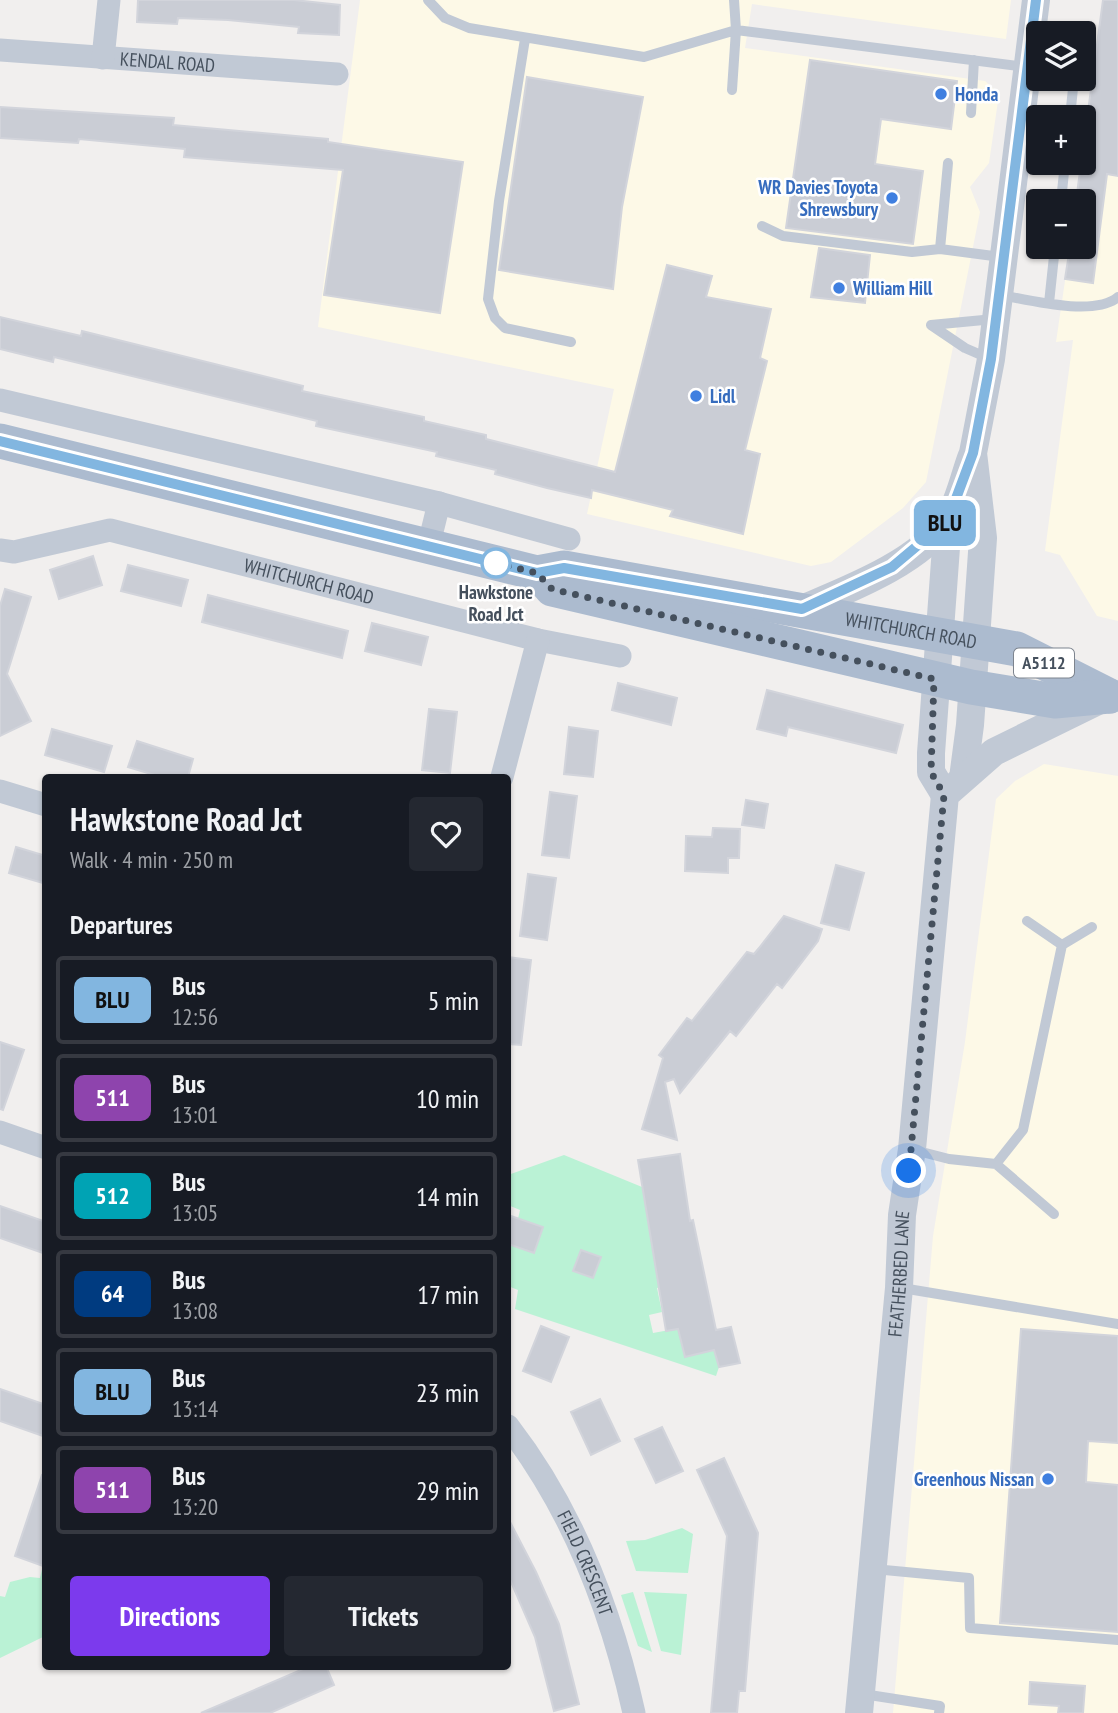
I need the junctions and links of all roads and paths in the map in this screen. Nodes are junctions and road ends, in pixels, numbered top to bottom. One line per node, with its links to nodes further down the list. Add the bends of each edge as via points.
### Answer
1 (108, 0): 9 (street)
2 (428, 0): 7 (lane, via 445,18 469,28)
3 (734, 0): 6 (lane)
4 (1036, 0): 5 (street)
5 (1035, 21)
6 (736, 30): 7 (lane, via 644,57); 10 (lane); 13 (lane)
7 (525, 39): 24 (lane, via 488,299 495,318 505,328)
8 (0, 50): 9 (street, KENDAL ROAD)
9 (103, 58): 12 (street, KENDAL ROAD)
10 (974, 60): 11 (lane); 15 (lane)
11 (1026, 67)
12 (337, 74)
13 (732, 90)
14 (1026, 90): 19 (street)
15 (971, 113)
16 (948, 163): 18 (lane)
17 (762, 226): 18 (lane, via 783,236 912,252)
18 (940, 249): 19 (lane)
19 (1004, 257): 23 (street)
20 (1054, 259): 22 (lane)
21 (1118, 297): 22 (lane, via 1084,307)
22 (1049, 303): 23 (lane)
23 (997, 307): 25 (street); 25 (lane, via 931,325)
24 (571, 342)
25 (991, 359): 28 (street)
26 (0, 400): 29 (street)
27 (0, 441): 32 (main road, WHITCHURCH ROAD / A5112)
28 (973, 453): 30 (street); 38 (street, FEATHERBED LANE, via 984,538)
29 (439, 503): 31 (street); 32 (street)
30 (948, 520): 35 (street, via 892,567); 36 (street, FEATHERBED LANE)
31 (569, 540)
32 (428, 548): 34 (main road, WHITCHURCH ROAD / A5112)
33 (0, 550): 37 (street, WHITCHURCH ROAD, via 14,552 110,530)
34 (537, 573): 35 (main road, WHITCHURCH ROAD / A5112, via 564,568); 40 (main road, WHITCHURCH ROAD / A5112, via 552,589)
35 (802, 609): 36 (main road, WHITCHURCH ROAD / A5112)
36 (939, 634): 38 (main road, WHITCHURCH ROAD / A5112); 40 (street, FEATHERBED LANE)
37 (538, 640): 39 (street, WHITCHURCH ROAD); 43 (street)
38 (976, 640): 41 (street, FEATHERBED LANE); 42 (main road, WHITCHURCH ROAD / A5112, via 1017,649)
39 (620, 656)
40 (934, 679): 41 (main road, WHITCHURCH ROAD / A5112); 44 (street, FEATHERBED LANE, via 931,772)
41 (971, 687): 42 (main road, A5112, via 1055,701); 44 (street, FEATHERBED LANE, via 970,725)
42 (1114, 697): 44 (street, via 1007,744)
43 (503, 774)
44 (954, 786): 52 (street, FEATHERBED LANE)
45 (0, 790): 46 (street)
46 (42, 804)
47 (1027, 920): 49 (lane)
48 (1092, 927): 49 (lane)
49 (1062, 945): 53 (lane, via 1023,1130)
50 (0, 1132): 51 (street)
51 (42, 1147)
52 (912, 1149): 53 (lane); 55 (street, FEATHERBED LANE, via 902,1215)
53 (996, 1164): 54 (lane)
54 (1054, 1214)
55 (899, 1288): 56 (lane); 58 (street, FEATHERBED LANE)
56 (1118, 1324)
57 (511, 1430): 61 (street, FIELD CRESCENT, via 538,1466 578,1542 612,1625)
58 (874, 1569): 59 (lane, via 969,1578 970,1628); 60 (street, FEATHERBED LANE)
59 (1118, 1640)
60 (860, 1703): 62 (lane, via 940,1706)
61 (634, 1713)
62 (939, 1713)

